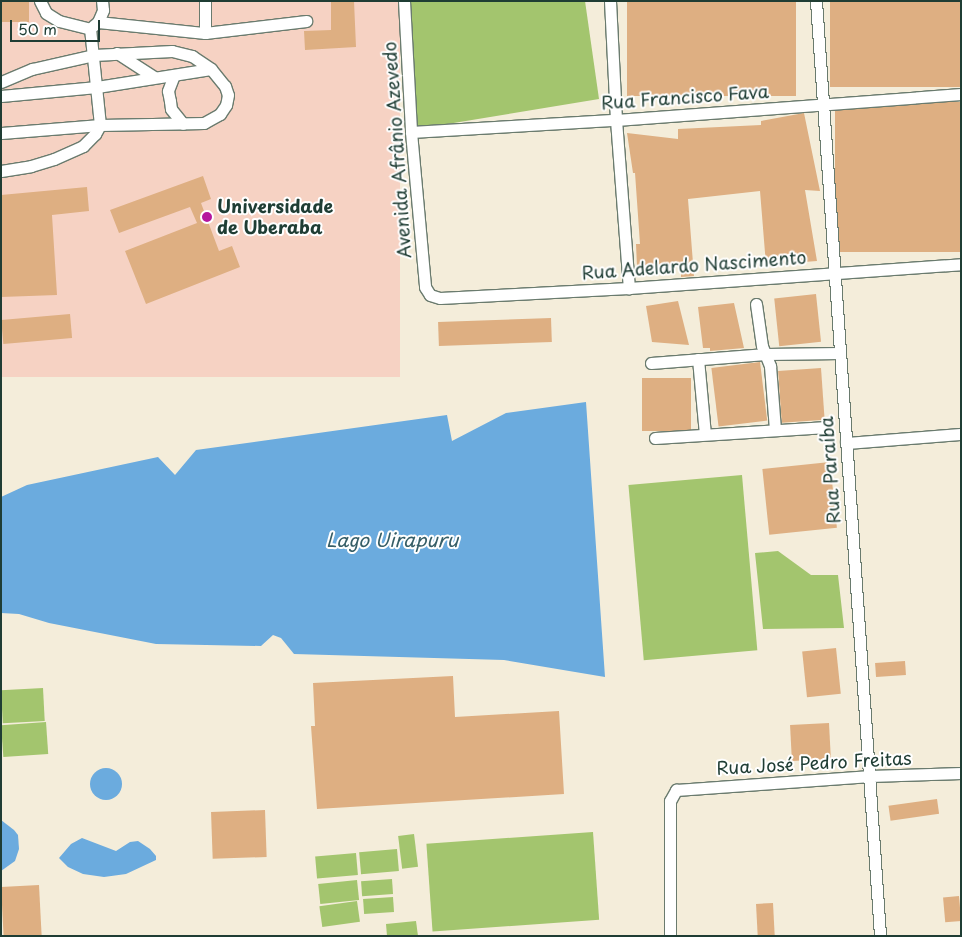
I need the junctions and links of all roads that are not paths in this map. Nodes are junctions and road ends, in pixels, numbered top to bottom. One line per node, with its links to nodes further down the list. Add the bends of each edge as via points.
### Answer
1 (40, 1): 8 (street, via 46,13 59,21)
2 (102, 1): 8 (street, via 103,10)
3 (205, 1): 9 (street)
4 (404, 1): 23 (street, Avenida Afrânio Azevedo)
5 (610, 1): 20 (street)
6 (816, 1): 19 (street, Rua Paraíba)
7 (306, 21): 9 (street)
8 (94, 26): 9 (street); 11 (street)
9 (205, 33)
10 (117, 53): 11 (street); 12 (street, via 172,51 192,56); 14 (street)
11 (94, 55): 15 (street, via 32,69); 16 (street)
12 (211, 69): 13 (street); 21 (street, via 225,86 228,95 226,105 214,119)
13 (174, 75): 14 (street); 21 (street, via 168,91 170,102)
14 (154, 78): 16 (street)
15 (1, 82)
16 (97, 87): 18 (street); 22 (street)
17 (961, 94): 19 (street, Rua Francisco Fava)
18 (1, 96)
19 (823, 104): 20 (street, Rua Francisco Fava); 27 (street, Rua Paraíba)
20 (616, 120): 23 (street, Rua Francisco Fava); 28 (street)
21 (183, 124): 22 (street)
22 (100, 125): 24 (street); 25 (street, via 83,146 31,166)
23 (411, 132): 29 (street, Avenida Afrânio Azevedo, via 424,287)
24 (1, 133)
25 (1, 171)
26 (961, 264): 27 (street, Rua Adelardo Nascimento)
27 (835, 272): 28 (street, Rua Adelardo Nascimento); 31 (street, Rua Paraíba)
28 (629, 288): 29 (street, Rua Adelardo Nascimento, via 440,298)
29 (430, 295)
30 (756, 304): 32 (street)
31 (840, 353): 32 (street); 40 (street, Rua Paraíba)
32 (766, 354): 33 (street); 36 (street, via 772,378)
33 (698, 359): 34 (street); 37 (street)
34 (652, 363)
35 (823, 426): 36 (street)
36 (775, 430): 37 (street)
37 (705, 434): 39 (street)
38 (961, 434): 40 (street)
39 (655, 438)
40 (846, 443): 42 (street, Rua Paraíba)
41 (961, 773): 42 (street, Rua José Pedro Freitas)
42 (870, 776): 43 (street, Rua José Pedro Freitas, via 676,790 670,802); 44 (street, Rua Paraíba)
43 (670, 936)
44 (880, 936)

